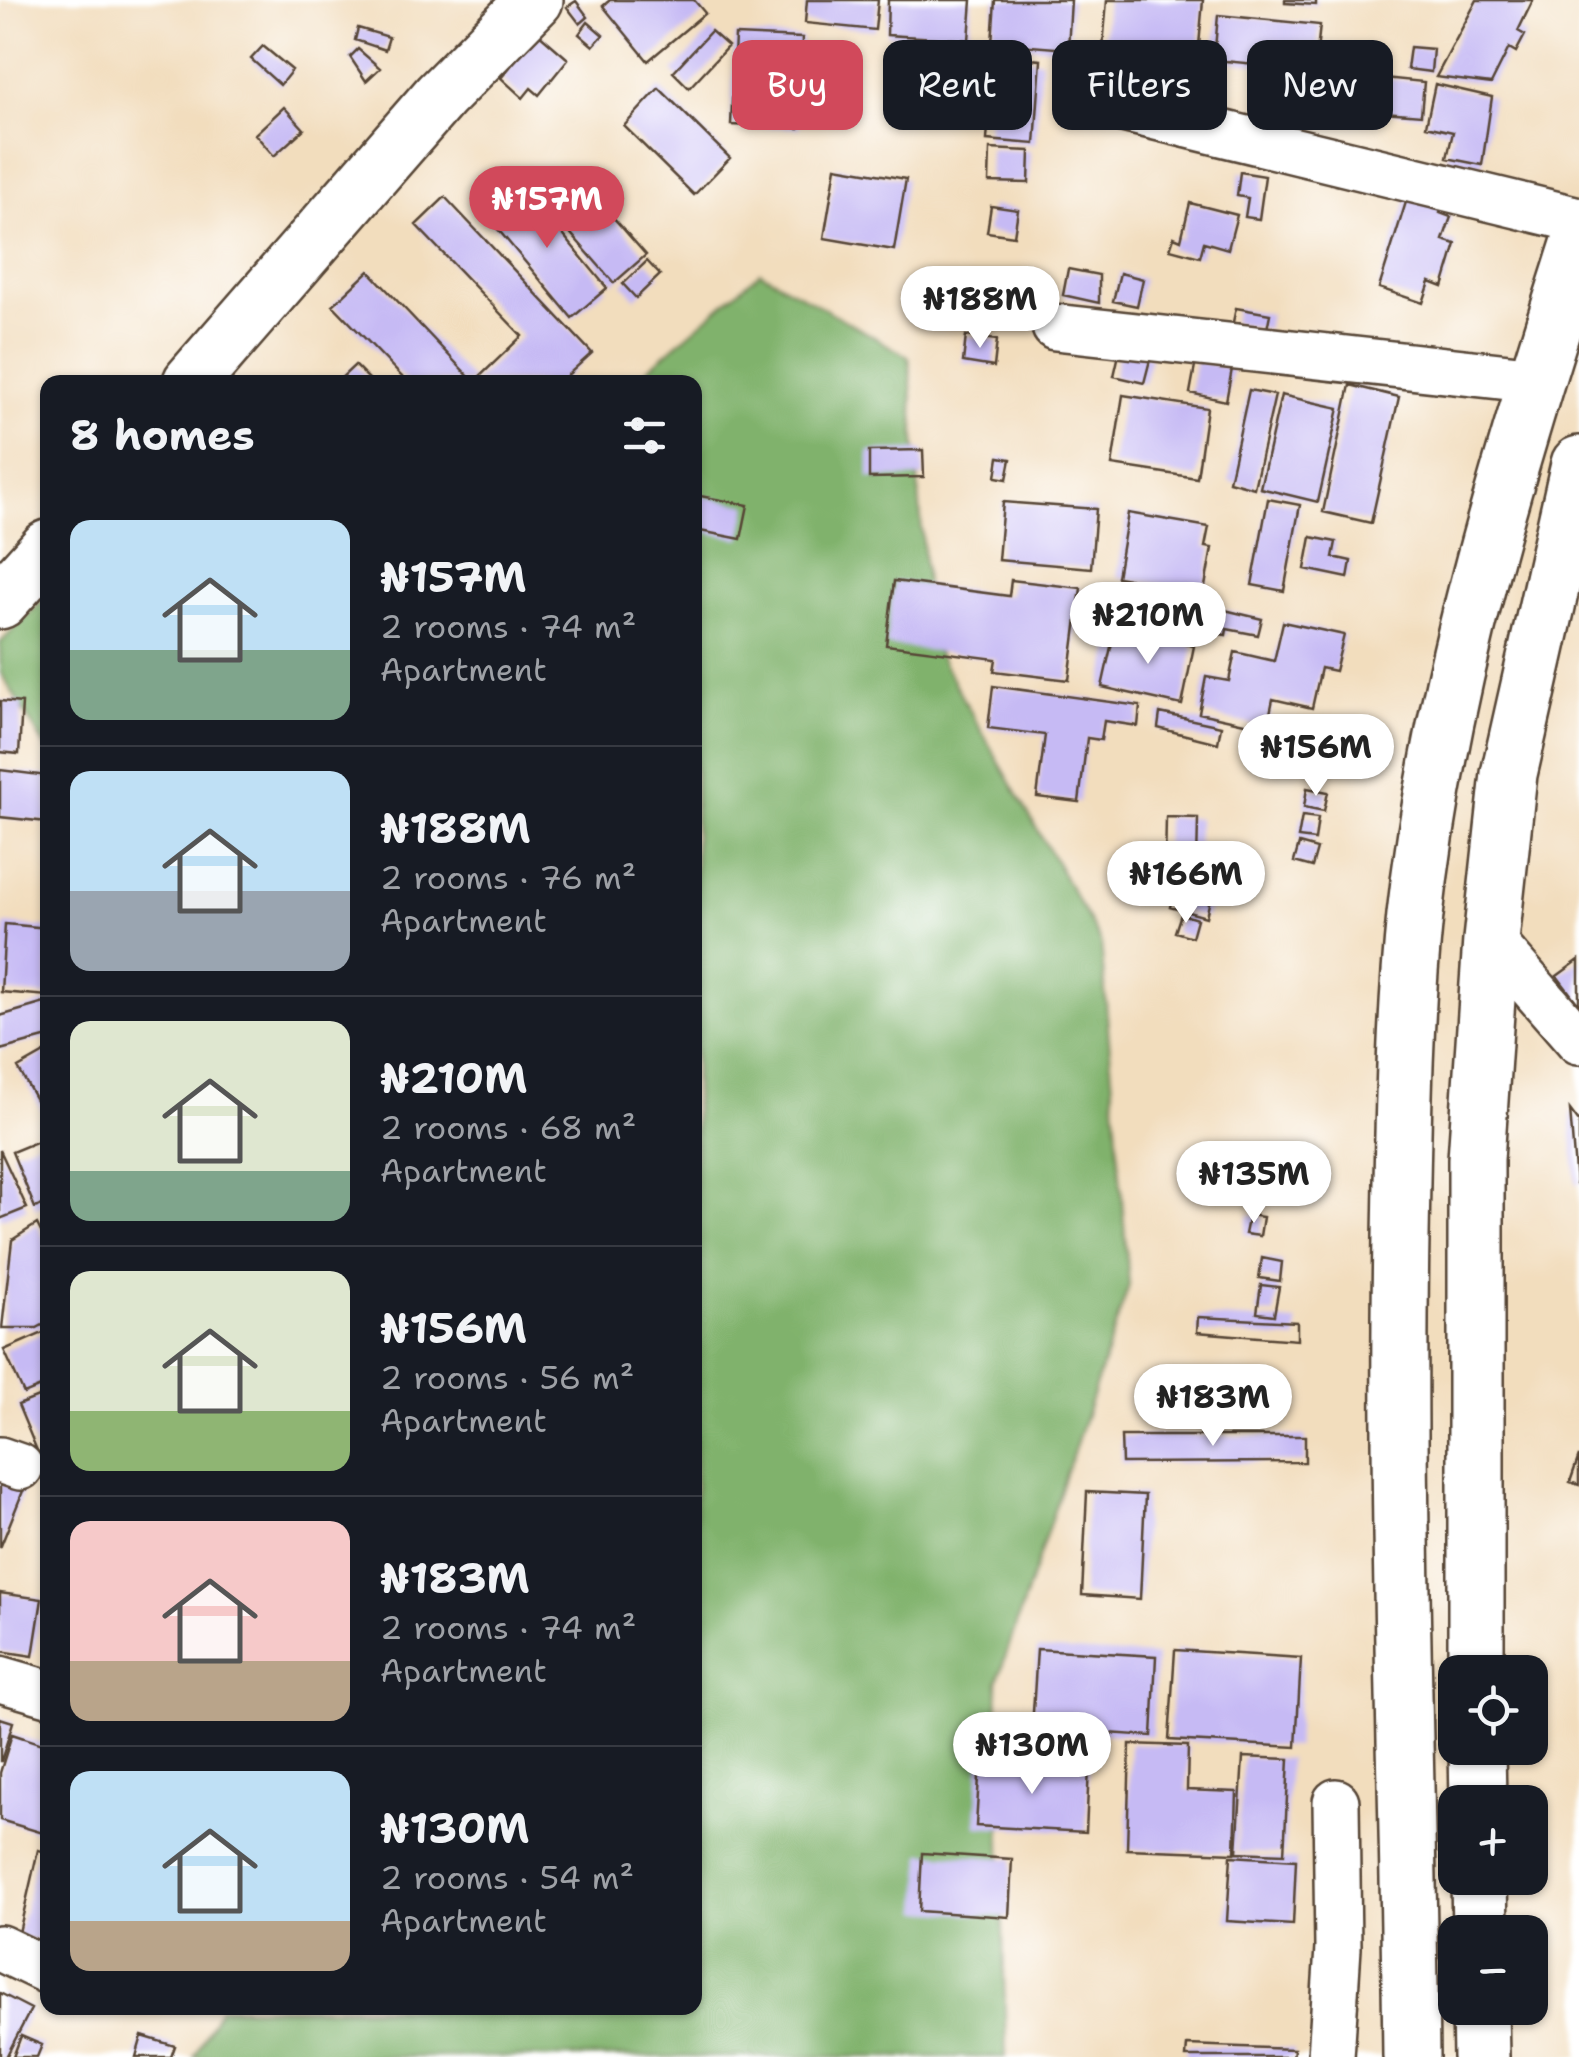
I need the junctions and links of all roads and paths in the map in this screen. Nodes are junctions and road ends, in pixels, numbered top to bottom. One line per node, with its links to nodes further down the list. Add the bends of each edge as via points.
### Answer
1 (535, 0): 6 (street, via 440,96)
2 (1209, 130): 3 (street)
3 (1579, 220)
4 (1579, 245): 7 (street)
5 (1055, 327): 7 (street)
6 (197, 375)
7 (1536, 380): 19 (street, via 1439,751 1415,917 1398,1406)
8 (1579, 464): 9 (street, via 1509,774)
9 (1491, 940): 10 (street); 11 (street, via 1476,1159)
10 (1579, 1041)
11 (1476, 1655)
12 (0, 1679): 13 (street)
13 (40, 1691)
14 (1336, 1802): 18 (street, via 1338,1948)
15 (0, 1948): 16 (street)
16 (40, 1967)
17 (1480, 2025): 20 (street)
18 (1330, 2057)
19 (1411, 2057)
20 (1481, 2057)

